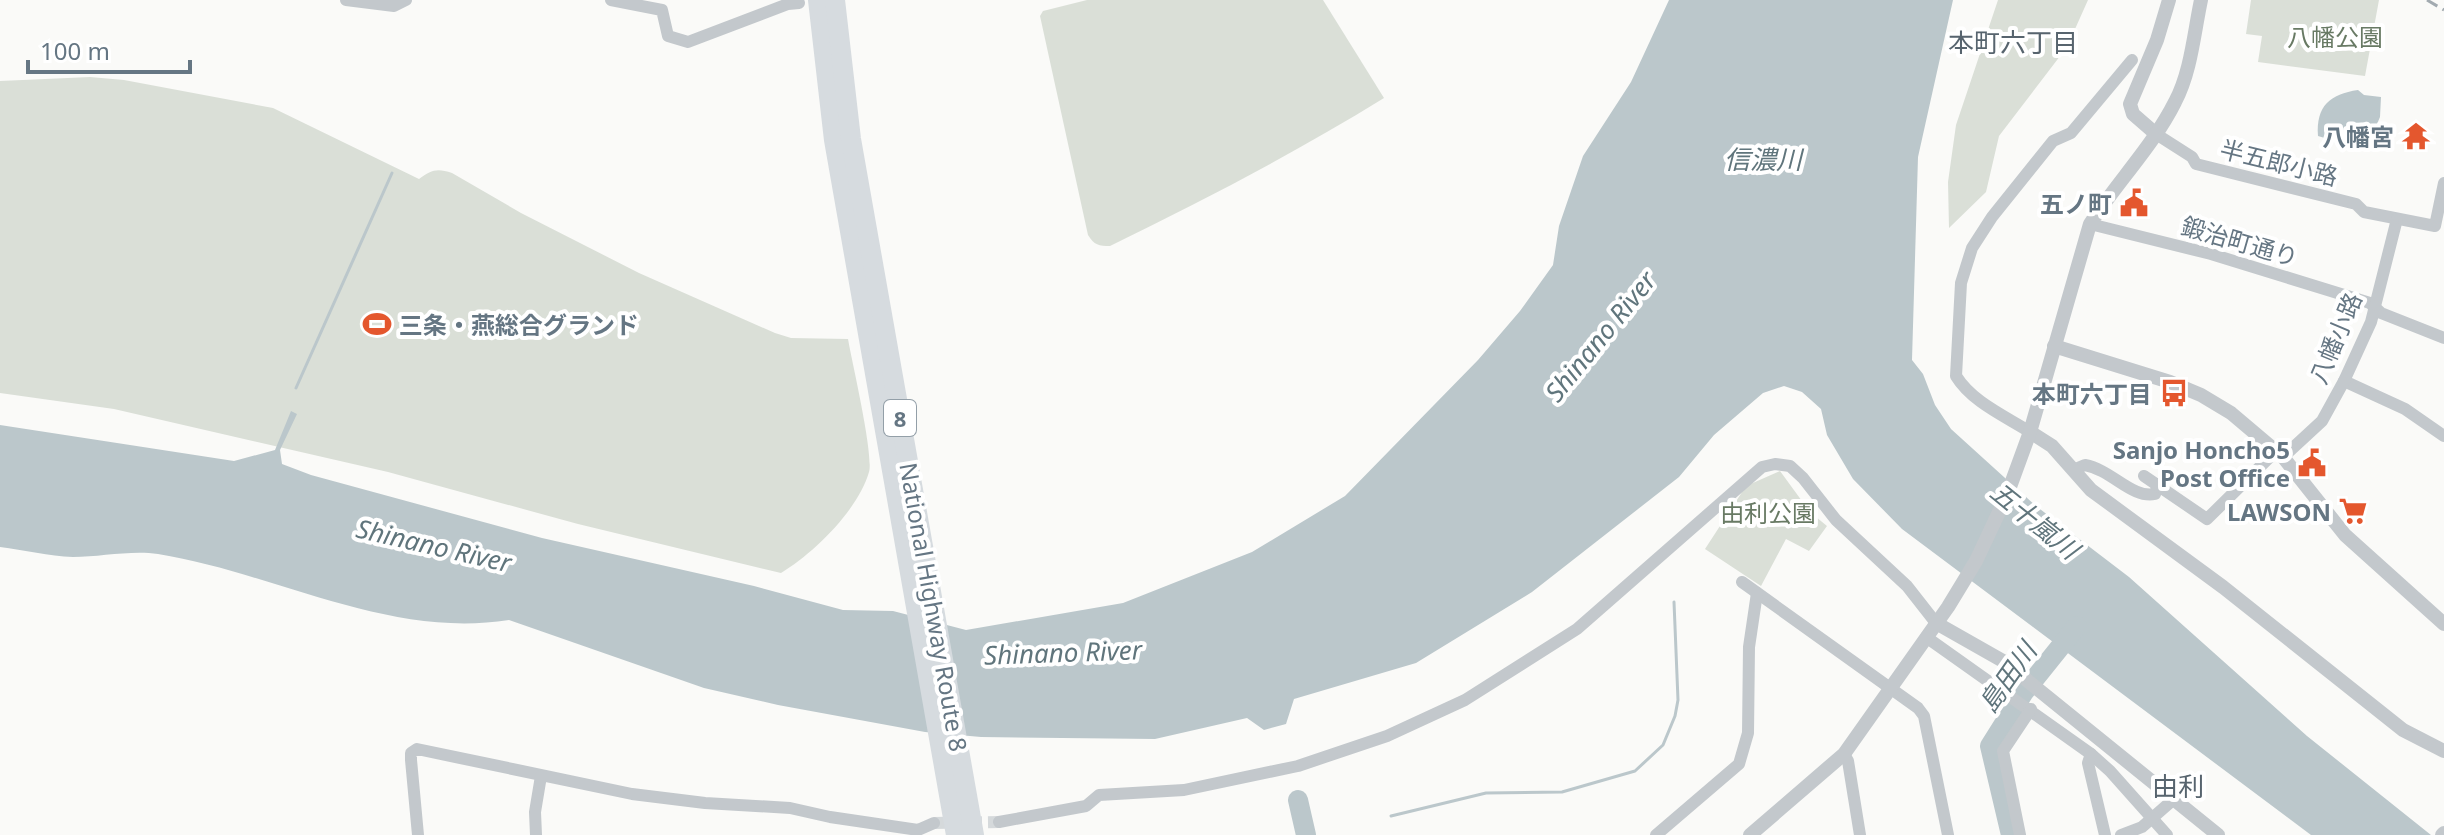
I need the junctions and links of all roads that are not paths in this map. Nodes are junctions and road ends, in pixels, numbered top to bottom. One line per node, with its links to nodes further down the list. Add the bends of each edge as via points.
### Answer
1 (346, 0): 2 (street, via 394,6)
2 (406, 0)
3 (611, 0): 7 (street, via 662,10 668,36 688,42)
4 (835, 0): 8 (highway, National Highway Route 8 / 8)
5 (2169, 0): 10 (street, via 2130,104 2133,114)
6 (2201, 0): 10 (street, via 2182,84)
7 (795, 2): 8 (highway, National Highway Route 8 / 8)
8 (831, 51): 36 (highway, National Highway Route 8 / 8, via 844,194)
9 (2132, 60): 20 (street, via 2071,133 2053,141 2032,166 1992,217 1965,264 1956,376)
10 (2156, 134): 13 (street, 半五郎小路, via 2196,164); 14 (street)
11 (2444, 183): 12 (street)
12 (2441, 217): 13 (street, 半五郎小路, via 2435,226)
13 (2397, 219): 15 (street, 八幡小路)
14 (2090, 224): 15 (street, 鍛治町通り, via 2211,254); 17 (street)
15 (2375, 308): 16 (street, 鍛治町通り); 18 (street, 八幡小路)
16 (2444, 338)
17 (2054, 346): 20 (street); 21 (street, via 2201,395)
18 (2344, 381): 19 (street, via 2405,409); 21 (street, 八幡小路, via 2322,421)
19 (2444, 436)
20 (2027, 439): 22 (street, via 2052,446); 27 (street, via 1993,529)
21 (2280, 454): 24 (street, 八幡小路, via 2207,519); 28 (street, via 2345,535)
22 (2073, 470): 24 (street, via 2085,465 2104,470 2140,495 2155,494); 32 (street, via 2091,490 2403,730)
23 (2144, 476): 24 (street)
24 (2158, 484)
25 (1742, 582): 26 (street)
26 (1757, 593): 30 (street); 46 (street, via 1749,647 1748,733 1739,764)
27 (1936, 623): 29 (street); 37 (street, via 2003,661); 39 (street, via 1907,586 1836,520 1803,478 1790,466 1775,464 1762,467 1577,629 1465,700 1387,736 1298,766 1184,790 1099,795 1086,806)
28 (2444, 624)
29 (1926, 637): 30 (street); 31 (street)
30 (1890, 688): 33 (street); 49 (street, via 1924,716)
31 (2031, 709): 34 (street); 50 (street, via 2003,751)
32 (2444, 751)
33 (1844, 754): 47 (street); 48 (street)
34 (2091, 754): 38 (street); 51 (street, via 2088,763)
35 (541, 776): 41 (street, via 632,794 790,808); 42 (street, via 417,749 411,760); 43 (street)
36 (958, 787): 44 (highway, National Highway Route 8 / 8); 45 (highway, National Highway Route 8 / 8)
37 (2174, 799): 38 (street); 54 (street)
38 (2154, 819): 52 (street); 53 (street)
39 (999, 822)
40 (934, 823): 41 (street, via 918,830)
41 (870, 829)
42 (418, 835)
43 (536, 835)
44 (956, 835)
45 (974, 835)
46 (1656, 835)
47 (1750, 835)
48 (1860, 835)
49 (1948, 835)
50 (2020, 835)
51 (2105, 835)
52 (2121, 835)
53 (2167, 835)
54 (2218, 835)

